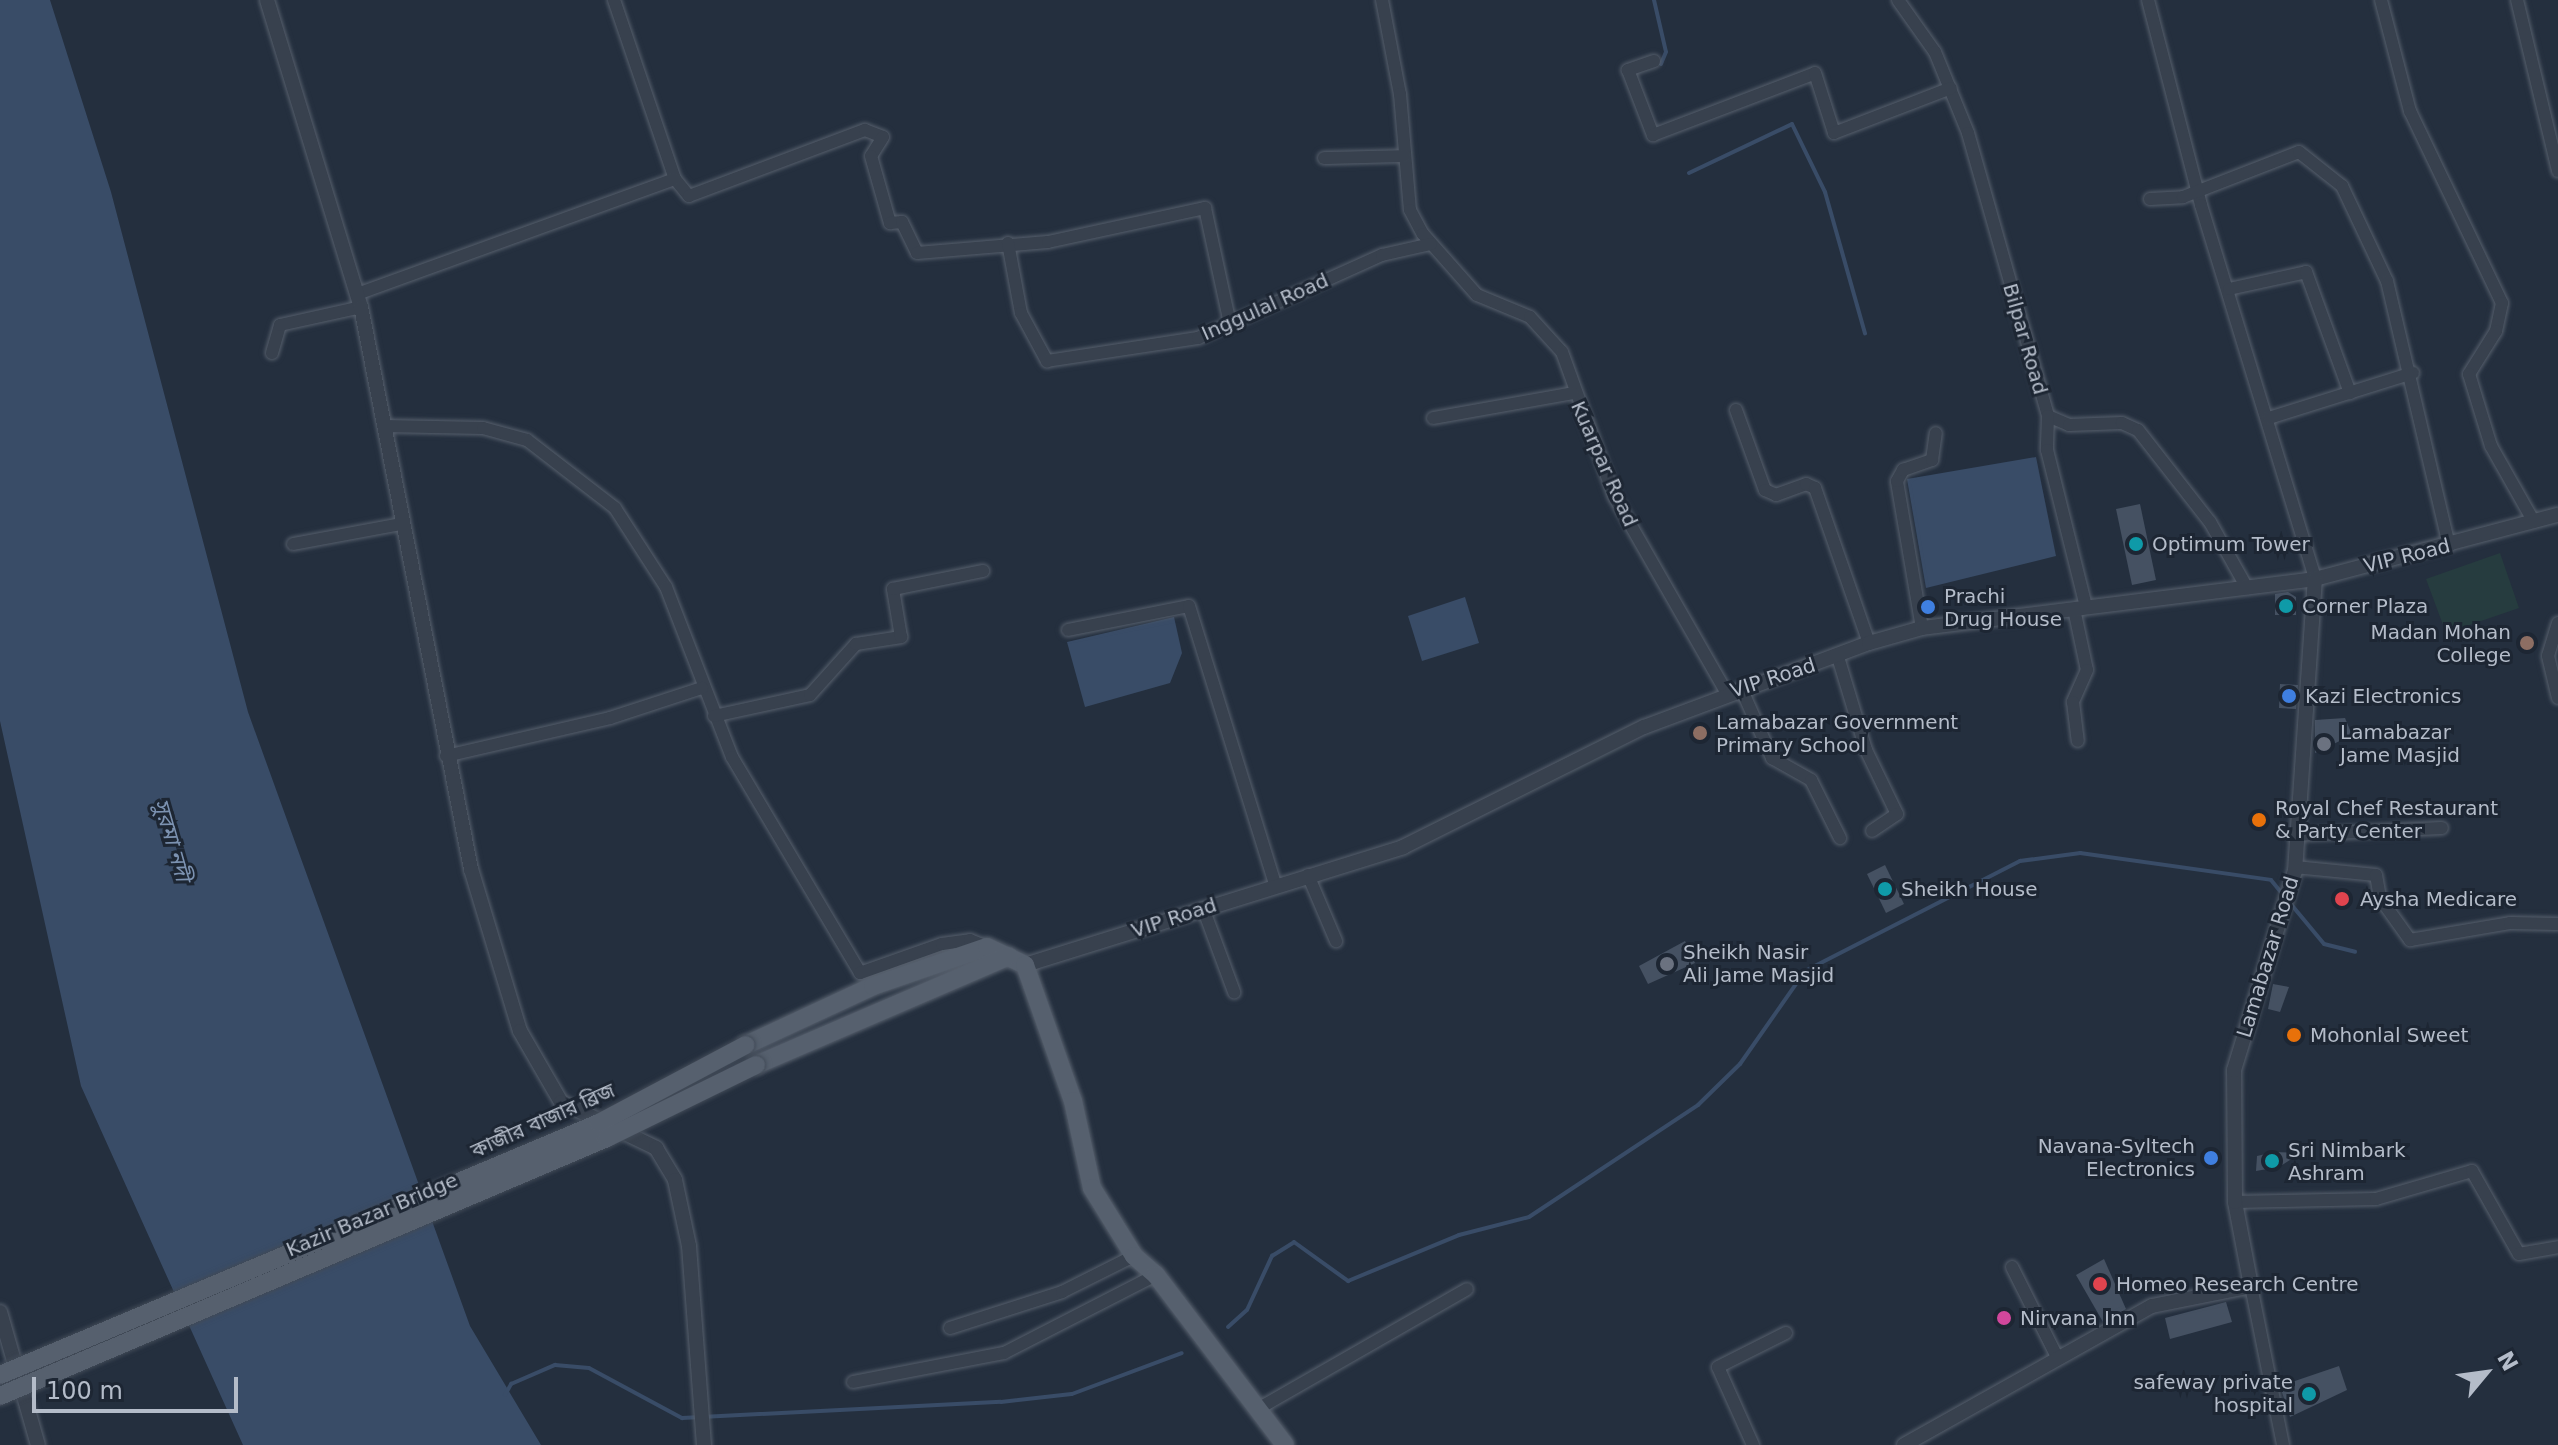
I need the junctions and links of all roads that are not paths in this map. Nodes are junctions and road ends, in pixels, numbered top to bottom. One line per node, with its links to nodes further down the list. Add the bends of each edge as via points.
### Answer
1 (267, 0): 19 (street)
2 (614, 0): 13 (street)
3 (1382, 0): 10 (street, Kuarpar Road)
4 (1898, 0): 9 (street, Bilpar Road, via 1935,52)
5 (2148, 0): 14 (street)
6 (2381, 0): 32 (street, via 2410,111 2502,303 2496,331 2469,374 2491,446)
7 (2517, 0): 12 (street)
8 (1654, 61): 9 (street, via 1628,70 1653,135 1815,73 1834,133)
9 (1951, 88): 26 (street, Bilpar Road)
10 (1405, 156): 11 (street); 17 (street, Kuarpar Road, via 1406,196)
11 (1324, 158)
12 (2558, 171)
13 (675, 179): 16 (street, via 689,196 865,130 883,137 871,156 890,223 902,222 917,253); 19 (street)
14 (2197, 191): 15 (street); 18 (street); 22 (street, via 2299,152 2320,167 2342,186 2368,235)
15 (2150, 199)
16 (1008, 243): 20 (street, Inggulal Road, via 1021,313 1047,361 1198,338); 20 (street, via 1048,242 1205,208)
17 (1431, 244): 20 (street, Inggulal Road, via 1382,255); 23 (street, Kuarpar Road, via 1486,302 1520,312 1542,327 1572,369)
18 (2229, 289): 24 (street, via 2306,272); 28 (street)
19 (359, 300): 21 (street, via 280,325); 29 (street)
20 (1230, 324)
21 (272, 353)
22 (2413, 373): 24 (street); 35 (street)
23 (1573, 393): 27 (street); 46 (street, Kuarpar Road, via 1614,496)
24 (2350, 393): 28 (street)
25 (1736, 410): 43 (street, via 1767,492 1811,485)
26 (2048, 416): 38 (street, Bilpar Road, via 2069,425 2122,423 2138,430 2210,522); 39 (street, via 2047,450)
27 (1433, 418)
28 (2269, 418): 37 (street)
29 (384, 426): 33 (street); 45 (street, via 483,428 527,440 615,508 666,587)
30 (1936, 433): 41 (street, via 1932,460 1903,470 1897,481)
31 (2558, 515): 32 (street, VIP Road)
32 (2534, 522): 35 (street, VIP Road)
33 (401, 524): 34 (street); 50 (street)
34 (293, 544)
35 (2449, 546): 37 (street, VIP Road)
36 (983, 571): 48 (street, via 893,589 901,637 856,644 810,695)
37 (2315, 579): 38 (street, VIP Road); 53 (street, Lamabazar Road)
38 (2247, 588): 39 (street, VIP Road)
39 (2080, 607): 41 (street, VIP Road); 49 (street, via 2087,670 2073,702)
40 (2558, 623): 47 (street, via 2548,656)
41 (1922, 628): 43 (street, VIP Road)
42 (1068, 630): 57 (street, via 1189,606)
43 (1869, 643): 44 (street, VIP Road)
44 (1838, 657): 46 (street, VIP Road); 52 (street, via 1866,750 1897,814)
45 (702, 688): 48 (street); 50 (street, via 610,718)
46 (1734, 690): 54 (street, Kuarpar Road, via 1772,758 1811,780); 56 (street, VIP Road, via 1590,752 1433,835)
47 (2558, 698)
48 (714, 716): 61 (street, via 732,757 860,973 942,944 970,940)
49 (2078, 741)
50 (446, 756): 80 (street, via 471,869 520,1031 541,1074 561,1102 656,1148 675,1180 689,1246)
51 (2442, 828): 53 (street)
52 (1872, 831)
53 (2293, 835): 55 (street, Lamabazar Road)
54 (1840, 838)
55 (2295, 869): 59 (street, via 2376,875 2380,898 2410,940 2510,923); 64 (street, Lamabazar Road, via 2234,1070)
56 (1308, 875): 57 (street, VIP Road); 60 (street)
57 (1275, 884): 58 (street, VIP Road)
58 (1203, 908): 62 (street, VIP Road); 63 (street)
59 (2558, 924)
60 (1336, 941)
61 (987, 947): 62 (main road); 75 (main road, কাজীর বাজার ব্রিজ, bridge, via 873,986 746,1045 599,1123)
62 (1017, 960): 66 (main road, via 1068,1086 1092,1188); 77 (main road, Kazir Bazar Bridge, bridge, via 756,1065 592,1144)
63 (1234, 992)
64 (2235, 1202): 65 (street, via 2376,1199 2472,1171 2519,1254); 69 (street, Lamabazar Road)
65 (2558, 1247)
66 (1134, 1256): 68 (main road); 72 (street, via 1048,1298)
67 (2012, 1267): 74 (street)
68 (1156, 1275): 76 (street, via 1004,1353); 78 (main road)
69 (2251, 1286): 74 (street, via 2152,1306); 84 (street)
70 (1467, 1289): 78 (street)
71 (0, 1312): 79 (street)
72 (950, 1328)
73 (1786, 1333): 82 (street, via 1718,1367)
74 (2057, 1357): 83 (street)
75 (0, 1375)
76 (853, 1382)
77 (0, 1396)
78 (1256, 1410): 81 (main road)
79 (38, 1445)
80 (704, 1445)
81 (1285, 1445)
82 (1753, 1445)
83 (1904, 1445)
84 (2283, 1445)

